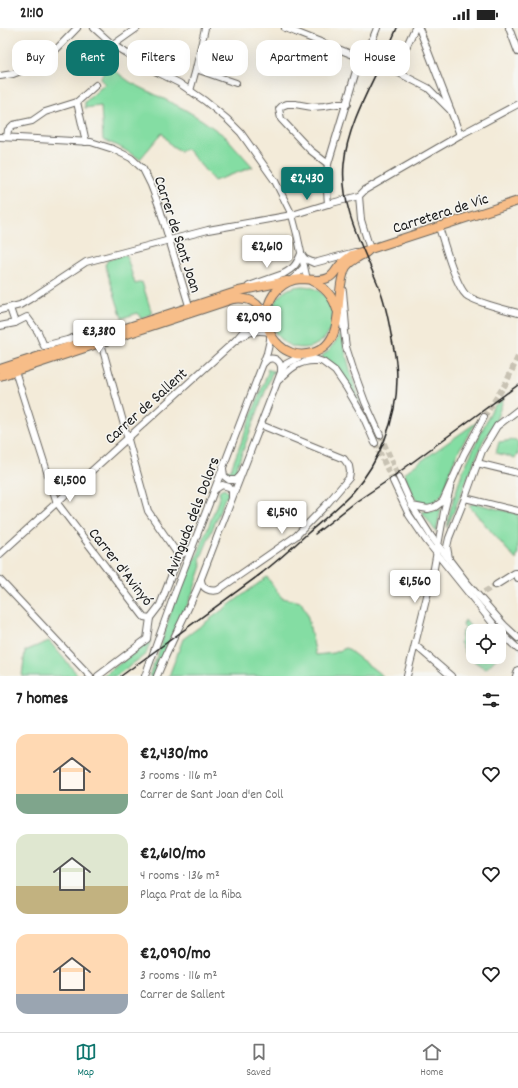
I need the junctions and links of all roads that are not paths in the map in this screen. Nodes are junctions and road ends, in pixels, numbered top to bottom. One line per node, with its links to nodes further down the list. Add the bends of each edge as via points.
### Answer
1 (77, 28): 17 (street, via 44,62 13,74)
2 (94, 28): 10 (street)
3 (137, 28): 12 (street)
4 (205, 28): 16 (street)
5 (285, 28): 15 (street)
6 (377, 28): 11 (street)
7 (415, 28): 25 (street, via 395,71 428,88)
8 (419, 28): 25 (street)
9 (509, 28): 14 (street)
10 (107, 40)
11 (372, 40)
12 (119, 41)
13 (119, 49): 21 (street)
14 (518, 52)
15 (350, 53)
16 (196, 69): 19 (street); 21 (street)
17 (0, 76)
18 (354, 76): 23 (street)
19 (236, 83)
20 (96, 85): 22 (street)
21 (190, 91): 34 (street, via 214,108 241,133 275,181)
22 (77, 102): 28 (street, via 45,112 32,121 13,125 8,130); 29 (street)
23 (347, 104): 30 (street); 30 (street, via 312,107 283,104 279,109 281,119 310,150)
24 (518, 104): 26 (street)
25 (452, 111): 26 (street)
26 (460, 135): 31 (street, via 365,190)
27 (0, 137): 28 (street, Carrer de Sant Joan)
28 (7, 137): 29 (street, Carrer de Sant Joan)
29 (86, 142): 36 (street, Carrer de Sant Joan, via 113,148 131,158 143,169 159,206)
30 (328, 164): 33 (street)
31 (359, 196): 33 (street); 37 (street, via 361,220)
32 (518, 201): 35 (main road, Carretera de Vic)
33 (328, 204): 34 (street)
34 (292, 215): 36 (street, via 208,230); 38 (street)
35 (439, 227): 37 (main road, Carretera de Vic); 50 (street, via 458,283 466,295)
36 (169, 240): 45 (street, via 86,262 30,300); 47 (street, Carrer de Sant Joan)
37 (370, 249): 38 (street, via 314,263); 39 (main road); 41 (main road, Carretera de Vic, via 346,259 330,278)
38 (301, 254): 40 (street); 43 (street, via 294,267 283,274)
39 (360, 256): 49 (main road, via 348,264 343,275); 59 (street, via 349,268 343,290)
40 (304, 267): 41 (street); 42 (street)
41 (307, 280): 42 (main road); 49 (main road, via 318,284 329,293)
42 (291, 281): 43 (main road); 44 (main road, via 278,289)
43 (239, 290): 47 (main road)
44 (271, 298): 48 (street, Carrer de Sallent); 52 (main road, via 267,310)
45 (10, 308): 46 (street); 51 (street)
46 (0, 310)
47 (190, 310): 48 (main road, via 238,298 254,302); 57 (main road); 62 (main road)
48 (262, 310): 52 (main road); 56 (street, Carrer de Sallent)
49 (337, 313): 58 (main road, via 336,328 331,339 322,349); 59 (street, via 343,324)
50 (518, 313)
51 (15, 323): 53 (street); 54 (street, via 27,317 44,346)
52 (267, 323): 55 (main road)
53 (0, 326)
54 (98, 329)
55 (270, 332): 56 (street, Carrer de Sallent, via 253,331); 58 (main road, via 284,349); 60 (street, Avinguda dels Dolors)
56 (236, 340): 71 (street, Carrer de Sallent)
57 (101, 343): 63 (main road); 71 (street)
58 (303, 355): 61 (street); 64 (street, Avinguda dels Dolors, via 286,364)
59 (350, 359): 70 (street)
60 (262, 365): 64 (street, via 268,359 276,360 281,365); 74 (street, Avinguda dels Dolors)
61 (329, 365): 66 (street, via 314,360 299,363); 72 (street, via 350,393)
62 (0, 369)
63 (15, 371): 65 (main road); 83 (street, Carrer d'Avinyó)
64 (281, 372): 66 (street, Avinguda dels Dolors)
65 (0, 376)
66 (277, 383): 69 (street, Avinguda dels Dolors)
67 (518, 410): 73 (street, via 497,426)
68 (484, 417): 79 (street, via 464,454)
69 (261, 425): 75 (street, Avinguda dels Dolors); 93 (street, via 344,459 349,466 348,478 296,536 218,590 205,588)
70 (380, 435)
71 (128, 438): 83 (street, Carrer de Sallent); 90 (street, via 148,511)
72 (375, 443)
73 (477, 463): 76 (street); 81 (street)
74 (224, 466): 75 (street, via 223,474 229,480 238,479); 80 (street, Avinguda dels Dolors)
75 (242, 473): 82 (street, Avinguda dels Dolors)
76 (518, 473)
77 (399, 477): 84 (street)
78 (393, 481): 89 (street, via 409,515)
79 (450, 488): 84 (street, via 443,501 435,507 428,509); 86 (street)
80 (213, 493): 82 (street, via 220,486 227,486 232,491); 87 (street, Avinguda dels Dolors)
81 (465, 498): 85 (street); 91 (street, via 449,538)
82 (232, 501): 93 (street, Avinguda dels Dolors)
83 (57, 502): 88 (street, Carrer de Sallent); 96 (street, Carrer d'Avinyó, via 144,616)
84 (412, 506): 86 (street)
85 (518, 512)
86 (438, 546): 89 (street); 91 (street)
87 (192, 548): 90 (street); 103 (street, Avinguda dels Dolors)
88 (0, 554)
89 (437, 554): 98 (street); 99 (street, via 500,631)
90 (179, 556): 96 (street, Avinguda dels Dolors, via 160,605)
91 (449, 560): 97 (street, via 468,584 482,594 504,625)
92 (517, 573): 95 (street)
93 (201, 579): 104 (street, Avinguda dels Dolors)
94 (0, 580): 101 (street)
95 (496, 585)
96 (150, 618): 102 (street, Avinguda dels Dolors, via 147,639)
97 (518, 638)
98 (415, 645): 105 (street); 106 (street)
99 (518, 649)
100 (518, 670): 107 (street)
101 (90, 676)
102 (98, 676)
103 (145, 676)
104 (157, 676)
105 (407, 676)
106 (451, 676)
107 (516, 676)

